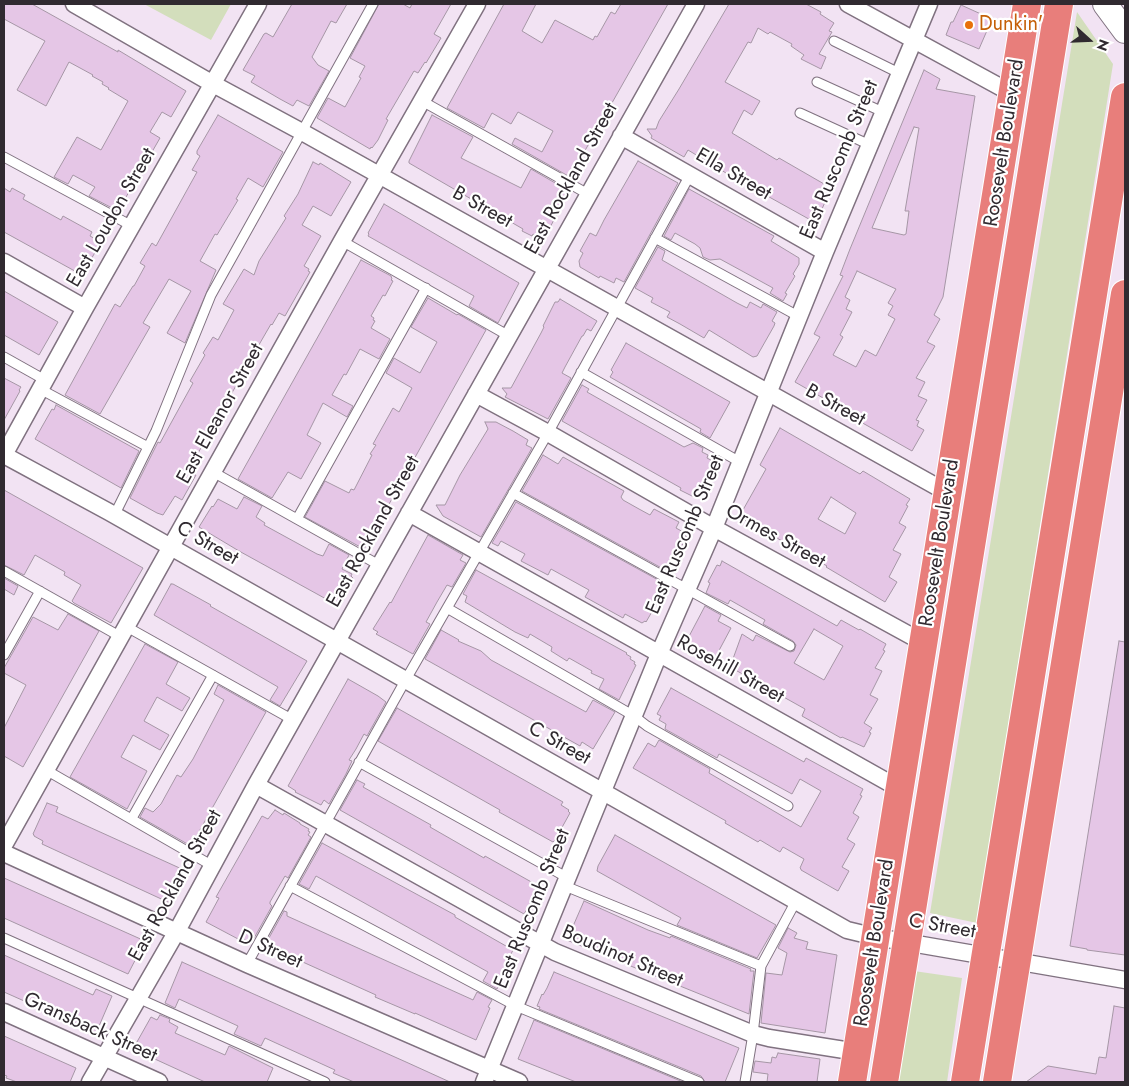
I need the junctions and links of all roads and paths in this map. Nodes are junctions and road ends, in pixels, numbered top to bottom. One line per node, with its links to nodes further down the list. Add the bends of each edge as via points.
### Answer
1 (74, 4): 16 (street, B Street)
2 (258, 4): 16 (street, East Loudon Street)
3 (372, 4): 22 (lane)
4 (477, 4): 19 (street, East Eleanor Street)
5 (696, 4): 23 (street, East Rockland Street)
6 (848, 4): 12 (street)
7 (929, 4): 12 (street, East Ruscomb Street)
8 (1028, 4): 17 (highway, Roosevelt Boulevard)
9 (1059, 4): 95 (highway, Roosevelt Boulevard)
10 (1105, 4): 11 (main road)
11 (1125, 31)
12 (914, 40): 14 (street, East Ruscomb Street); 17 (street)
13 (834, 41): 14 (lane)
14 (900, 74): 20 (street, East Ruscomb Street)
15 (817, 82): 20 (lane)
16 (213, 84): 22 (street, B Street); 29 (street, East Loudon Street)
17 (1013, 94): 53 (highway, Roosevelt Boulevard)
18 (1125, 97): 56 (highway)
19 (422, 101): 26 (street, East Eleanor Street); 28 (lane)
20 (883, 112): 24 (street, East Ruscomb Street)
21 (800, 114): 24 (lane)
22 (302, 132): 26 (street, B Street); 48 (lane, via 211,296)
23 (621, 136): 27 (street, Ella Street); 28 (street, East Rockland Street)
24 (870, 145): 32 (street, East Ruscomb Street)
25 (4, 157): 29 (lane)
26 (379, 175): 31 (street, East Eleanor Street); 34 (street, B Street)
27 (690, 175): 30 (lane); 32 (street, Ella Street)
28 (588, 194): 34 (street, East Rockland Street)
29 (132, 226): 37 (street, East Loudon Street)
30 (655, 238): 38 (lane); 39 (lane)
31 (342, 241): 35 (lane); 51 (street, East Eleanor Street)
32 (825, 252): 39 (street, East Ruscomb Street)
33 (4, 262): 37 (street)
34 (547, 269): 38 (street, B Street); 40 (street, East Rockland Street)
35 (426, 288): 40 (lane); 57 (lane)
36 (1125, 294): 43 (highway)
37 (85, 308): 44 (street, East Loudon Street)
38 (616, 308): 42 (lane); 45 (street, B Street)
39 (798, 316): 45 (street, East Ruscomb Street)
40 (509, 336): 46 (street, East Rockland Street)
41 (4, 357): 44 (lane)
42 (581, 372): 47 (lane); 50 (lane)
43 (1111, 382): 56 (highway); 85 (highway)
44 (43, 384): 48 (lane); 49 (street, East Loudon Street)
45 (767, 392): 50 (street, East Ruscomb Street); 53 (street, B Street)
46 (476, 394): 47 (street, Ormes Street); 54 (street, East Rockland Street)
47 (548, 433): 52 (lane); 58 (street, Ormes Street)
48 (148, 447): 55 (lane)
49 (4, 455): 55 (street, C Street)
50 (740, 462): 58 (street, East Ruscomb Street)
51 (213, 472): 57 (lane); 59 (street, East Eleanor Street)
52 (513, 493): 60 (lane); 63 (lane)
53 (948, 494): 68 (highway, Roosevelt Boulevard)
54 (409, 513): 60 (street, Rosehill Street); 61 (street, East Rockland Street)
55 (114, 516): 59 (street, C Street)
56 (1057, 518): 74 (highway)
57 (297, 519): 61 (lane)
58 (714, 528): 63 (street, East Ruscomb Street); 68 (street, Ormes Street)
59 (171, 548): 66 (street, East Eleanor Street); 67 (street, C Street)
60 (480, 551): 65 (lane); 70 (street, Rosehill Street)
61 (379, 565): 67 (street, East Rockland Street)
62 (4, 571): 64 (lane)
63 (688, 589): 69 (lane); 70 (street, East Ruscomb Street)
64 (40, 591): 66 (lane); 71 (lane)
65 (447, 608): 73 (lane); 75 (lane)
66 (124, 632): 72 (lane); 78 (street, East Eleanor Street)
67 (336, 642): 73 (street, C Street); 76 (street, East Rockland Street)
68 (924, 643): 80 (highway, Roosevelt Boulevard)
69 (790, 646)
70 (659, 654): 75 (street, East Ruscomb Street); 80 (street, Rosehill Street)
71 (4, 655)
72 (213, 675): 76 (lane); 83 (lane)
73 (405, 681): 77 (lane); 81 (street, C Street)
74 (1030, 684): 85 (highway); 97 (highway)
75 (634, 716): 81 (street, East Ruscomb Street); 82 (lane)
76 (293, 720): 79 (street, East Rockland Street)
77 (359, 762): 84 (lane); 89 (lane)
78 (46, 770): 83 (lane); 86 (street, East Eleanor Street)
79 (256, 785): 84 (street, Boudinot Street); 88 (street, East Rockland Street)
80 (900, 789): 93 (highway, Roosevelt Boulevard)
81 (603, 793): 89 (street, East Ruscomb Street); 91 (street, C Street)
82 (788, 806)
83 (132, 818): 88 (lane)
84 (325, 824): 90 (lane); 96 (street, Boudinot Street)
85 (1039, 827): 98 (highway)
86 (4, 845)
87 (4, 854): 92 (street, D Street)
88 (211, 865): 92 (street, East Rockland Street)
89 (566, 882): 96 (street, East Ruscomb Street); 100 (lane)
90 (290, 886): 99 (lane); 103 (lane)
91 (796, 901): 93 (street, C Street, via 847,930); 100 (lane)
92 (177, 931): 99 (street, D Street); 102 (street, East Rockland Street)
93 (876, 937): 95 (street, C Street); 106 (highway, Roosevelt Boulevard)
94 (4, 938): 102 (lane)
95 (907, 942): 97 (street, C Street); 116 (highway, Roosevelt Boulevard)
96 (541, 945): 103 (street, East Ruscomb Street); 105 (street, Boudinot Street)
97 (986, 956): 98 (street, C Street); 117 (highway)
98 (1017, 961): 101 (street, C Street); 118 (highway)
99 (248, 964): 108 (street, D Street)
100 (761, 966): 105 (lane)
101 (1125, 980)
102 (139, 998): 107 (street, East Rockland Street); 111 (lane)
103 (516, 1006): 108 (street, East Ruscomb Street); 113 (lane)
104 (4, 1012): 107 (street, Gransback Street)
105 (753, 1034): 106 (street, Boudinot Street); 114 (lane)
106 (857, 1052): 115 (highway, Roosevelt Boulevard)
107 (105, 1057): 109 (street, East Rockland Street); 110 (street, Gransback Street)
108 (487, 1076): 112 (street, D Street)
109 (90, 1082)
110 (159, 1082)
111 (325, 1082)
112 (519, 1082)
113 (699, 1082)
114 (745, 1082)
115 (852, 1082)
116 (884, 1082)
117 (965, 1082)
118 (997, 1082)

